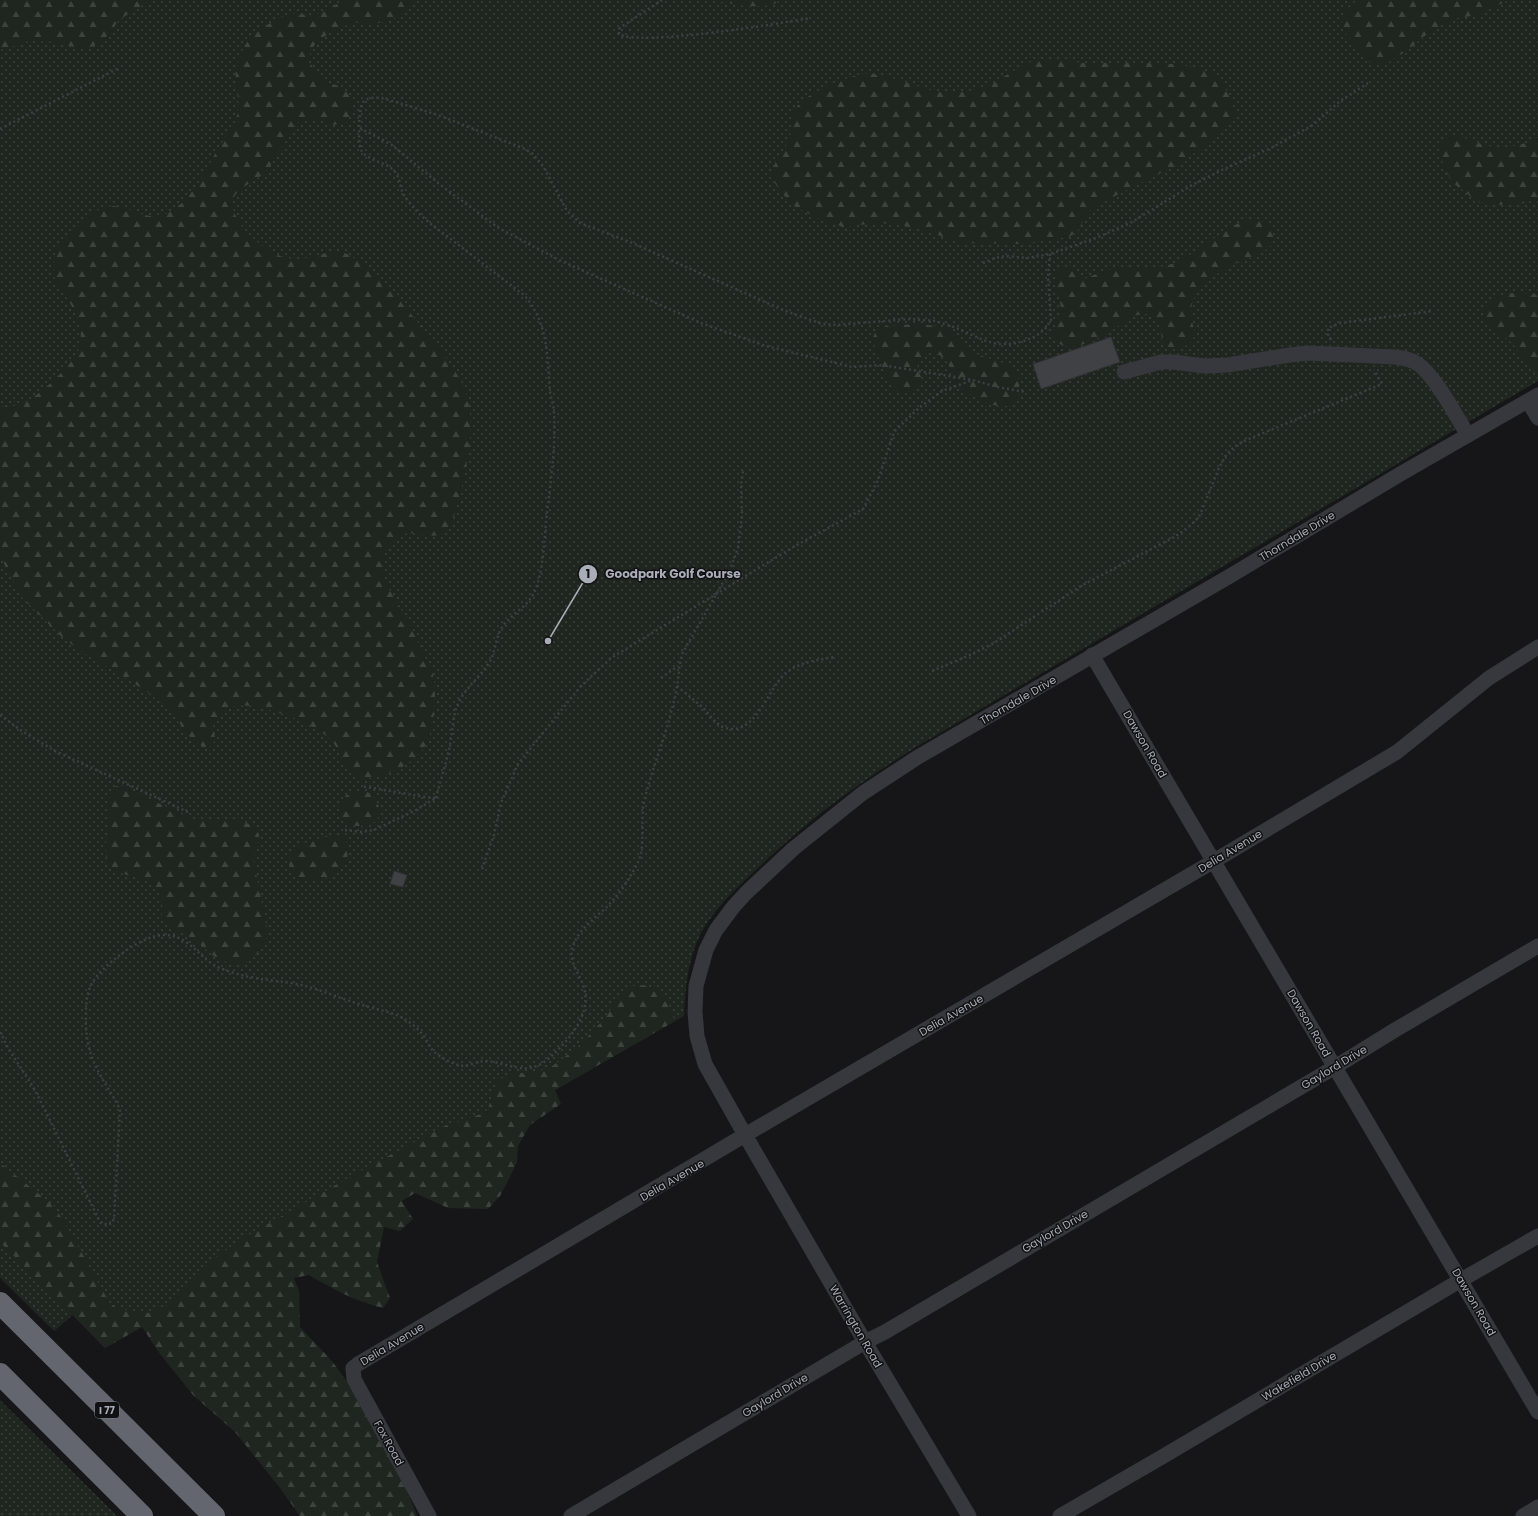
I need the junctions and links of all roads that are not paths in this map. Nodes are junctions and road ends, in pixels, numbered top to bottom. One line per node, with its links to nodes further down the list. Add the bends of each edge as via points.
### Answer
1 (1124, 372): 4 (street, via 1160,362 1204,366 1227,365 1308,353 1408,359 1418,364 1433,379)
2 (1533, 398): 3 (street); 4 (street, Thorndale Drive)
3 (1538, 418)
4 (1468, 435): 6 (street, Thorndale Drive)
5 (1538, 646): 7 (street, Delia Avenue, via 1489,678 1397,752)
6 (1092, 655): 7 (street, Dawson Road); 10 (street, Thorndale Drive, via 918,757 863,793 792,849 743,896 716,930 706,950 696,986 694,1012 697,1036 705,1064)
7 (1214, 862): 9 (street, Dawson Road); 10 (street, Delia Avenue)
8 (1538, 946): 9 (street, Gaylord Drive)
9 (1334, 1067): 12 (street, Dawson Road); 14 (street, Gaylord Drive)
10 (745, 1135): 14 (street, Warrington Road); 15 (street, Delia Avenue)
11 (1538, 1236): 12 (street, Wakefield Drive)
12 (1461, 1280): 17 (street, Dawson Road); 24 (street, Wakefield Drive)
13 (0, 1303): 20 (highway, I 77)
14 (865, 1342): 22 (street, Gaylord Drive); 23 (street, Warrington Road)
15 (353, 1368): 21 (street, Fox Road, via 354,1379)
16 (0, 1374): 19 (highway)
17 (1538, 1412)
18 (1538, 1507): 25 (street)
19 (142, 1516)
20 (214, 1516)
21 (429, 1516)
22 (571, 1516)
23 (969, 1516)
24 (1060, 1516)
25 (1523, 1516)

